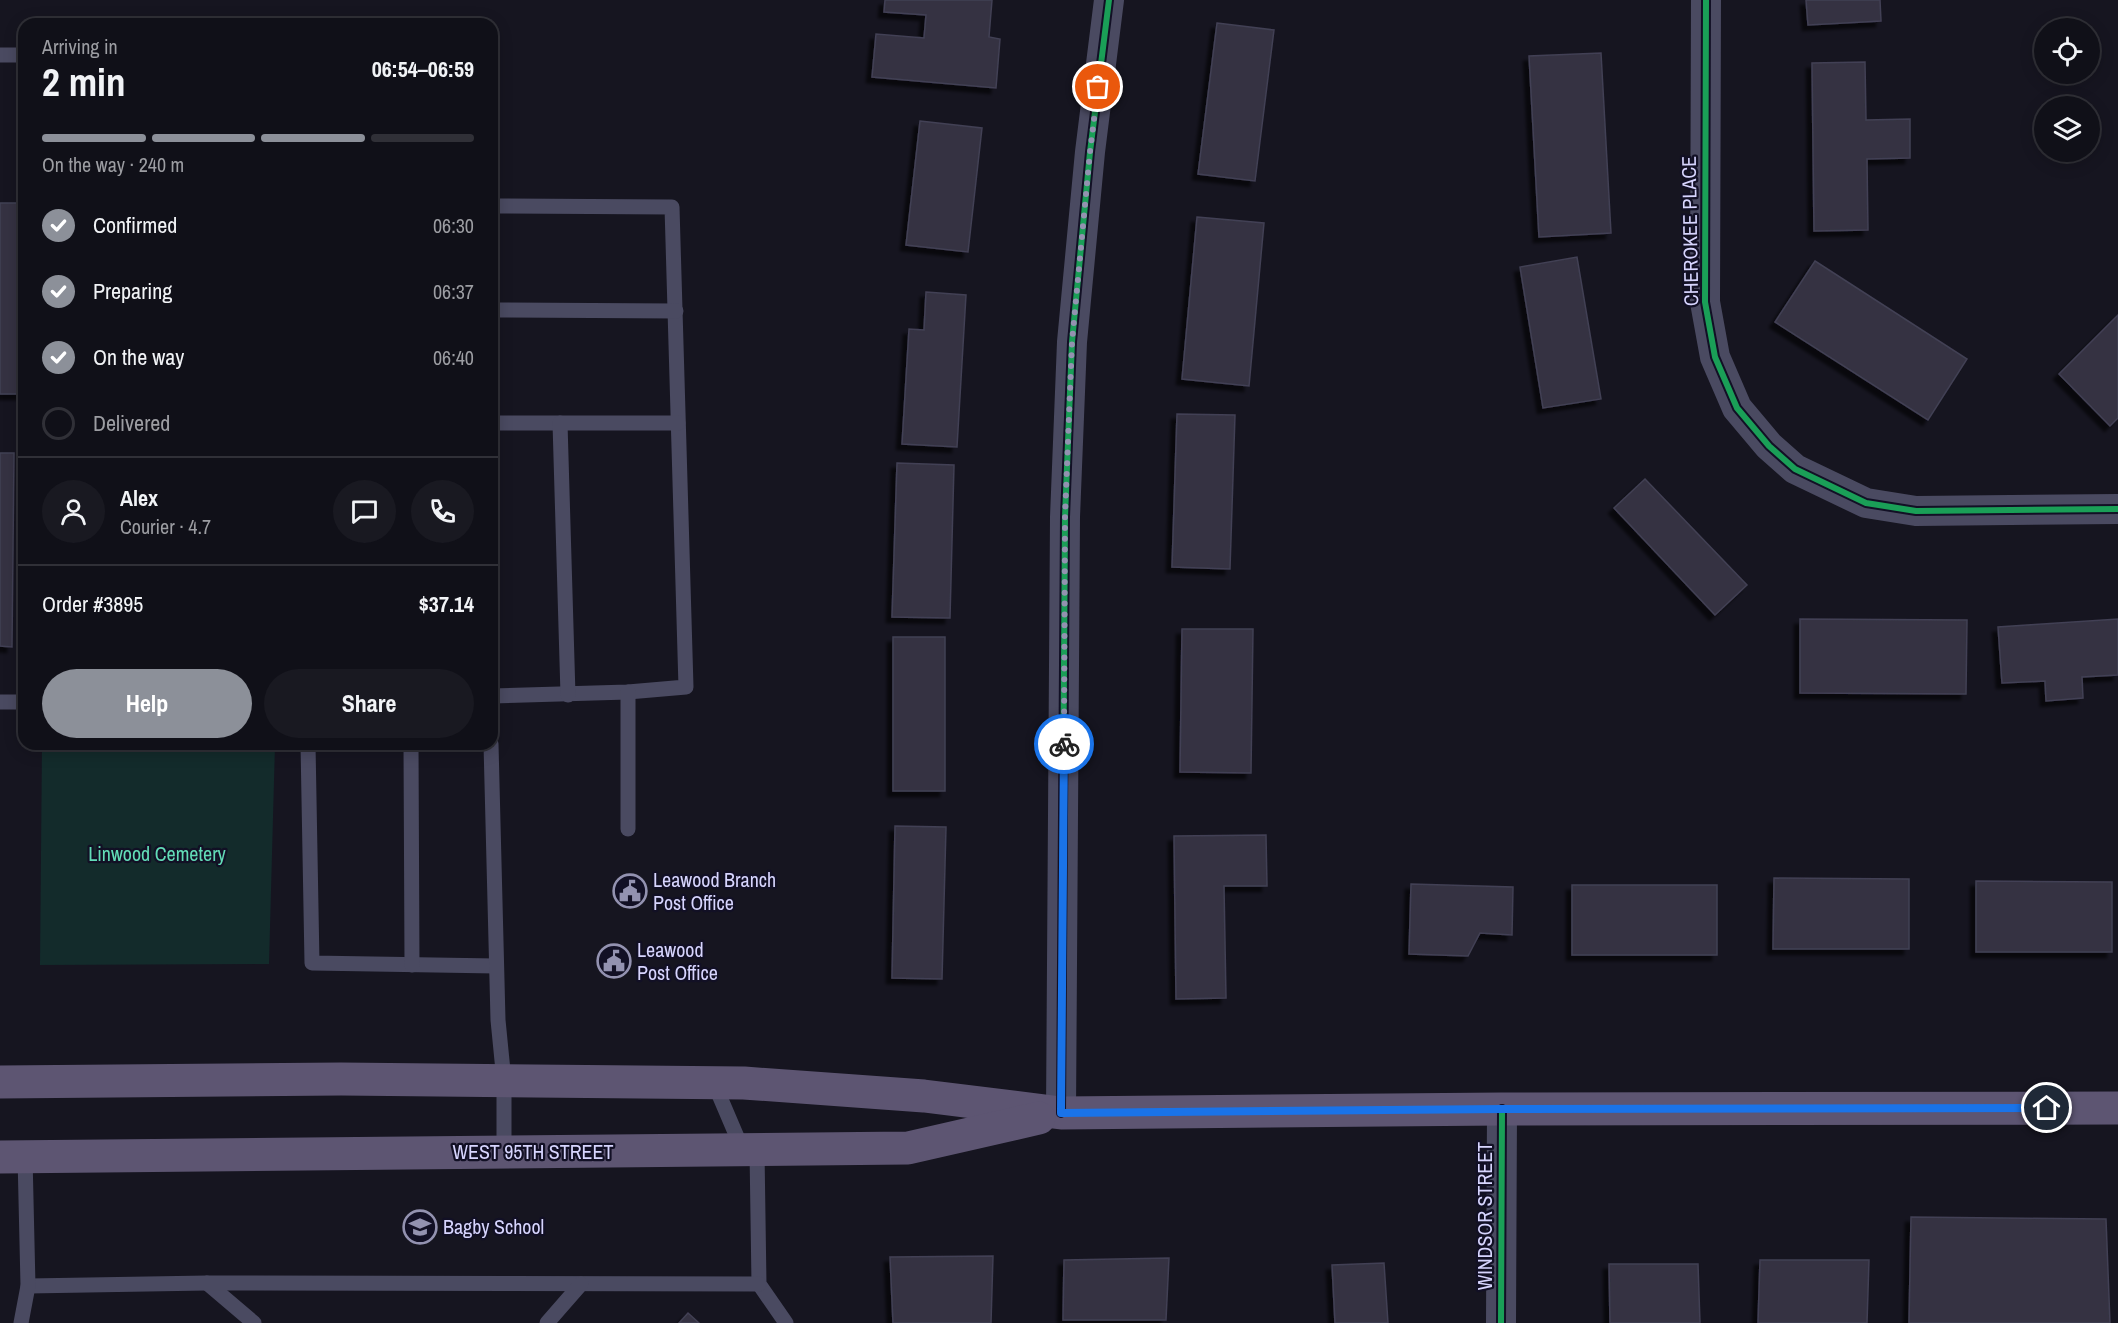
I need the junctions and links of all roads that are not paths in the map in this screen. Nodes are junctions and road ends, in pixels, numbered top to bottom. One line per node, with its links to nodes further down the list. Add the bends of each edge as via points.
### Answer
1 (1109, 0): 28 (street, via 1090,152 1072,354 1065,516)
2 (1706, 0): 11 (street, CHEROKEE PLACE, via 1705,302 1715,357 1737,408 1795,469 1866,503 1916,511)
3 (0, 55): 4 (lane)
4 (18, 55)
5 (498, 206): 7 (lane, via 672,207)
6 (498, 310): 7 (lane)
7 (676, 311): 10 (lane)
8 (498, 423): 9 (lane)
9 (560, 423): 10 (lane); 13 (lane)
10 (678, 423): 12 (lane, via 686,687)
11 (2118, 509)
12 (628, 692): 13 (lane); 20 (lane)
13 (568, 695): 14 (lane)
14 (498, 696)
15 (0, 702): 16 (lane)
16 (18, 702)
17 (308, 750): 21 (lane, via 312,963)
18 (411, 750): 21 (lane)
19 (491, 750): 22 (lane)
20 (628, 829)
21 (412, 964): 22 (lane)
22 (496, 966): 23 (lane)
23 (504, 1081): 24 (main road, WEST 95TH STREET); 25 (main road, WEST 95TH STREET); 30 (lane)
24 (0, 1082)
25 (714, 1083): 28 (main road, WEST 95TH STREET, via 924,1096); 29 (lane)
26 (2118, 1108): 27 (main road, WEST 95TH STREET)
27 (1502, 1109): 28 (main road, WEST 95TH STREET); 40 (street, WINDSOR STREET)
28 (1061, 1113): 29 (main road, WEST 95TH STREET, via 908,1148)
29 (750, 1151): 30 (main road, WEST 95TH STREET); 34 (lane)
30 (504, 1152): 31 (main road, WEST 95TH STREET)
31 (12, 1156): 35 (lane)
32 (207, 1283): 33 (lane); 35 (lane); 37 (lane)
33 (581, 1284): 34 (lane); 38 (lane)
34 (759, 1284): 39 (lane)
35 (28, 1286): 36 (lane)
36 (21, 1323)
37 (254, 1323)
38 (547, 1323)
39 (786, 1323)
40 (1501, 1323)

